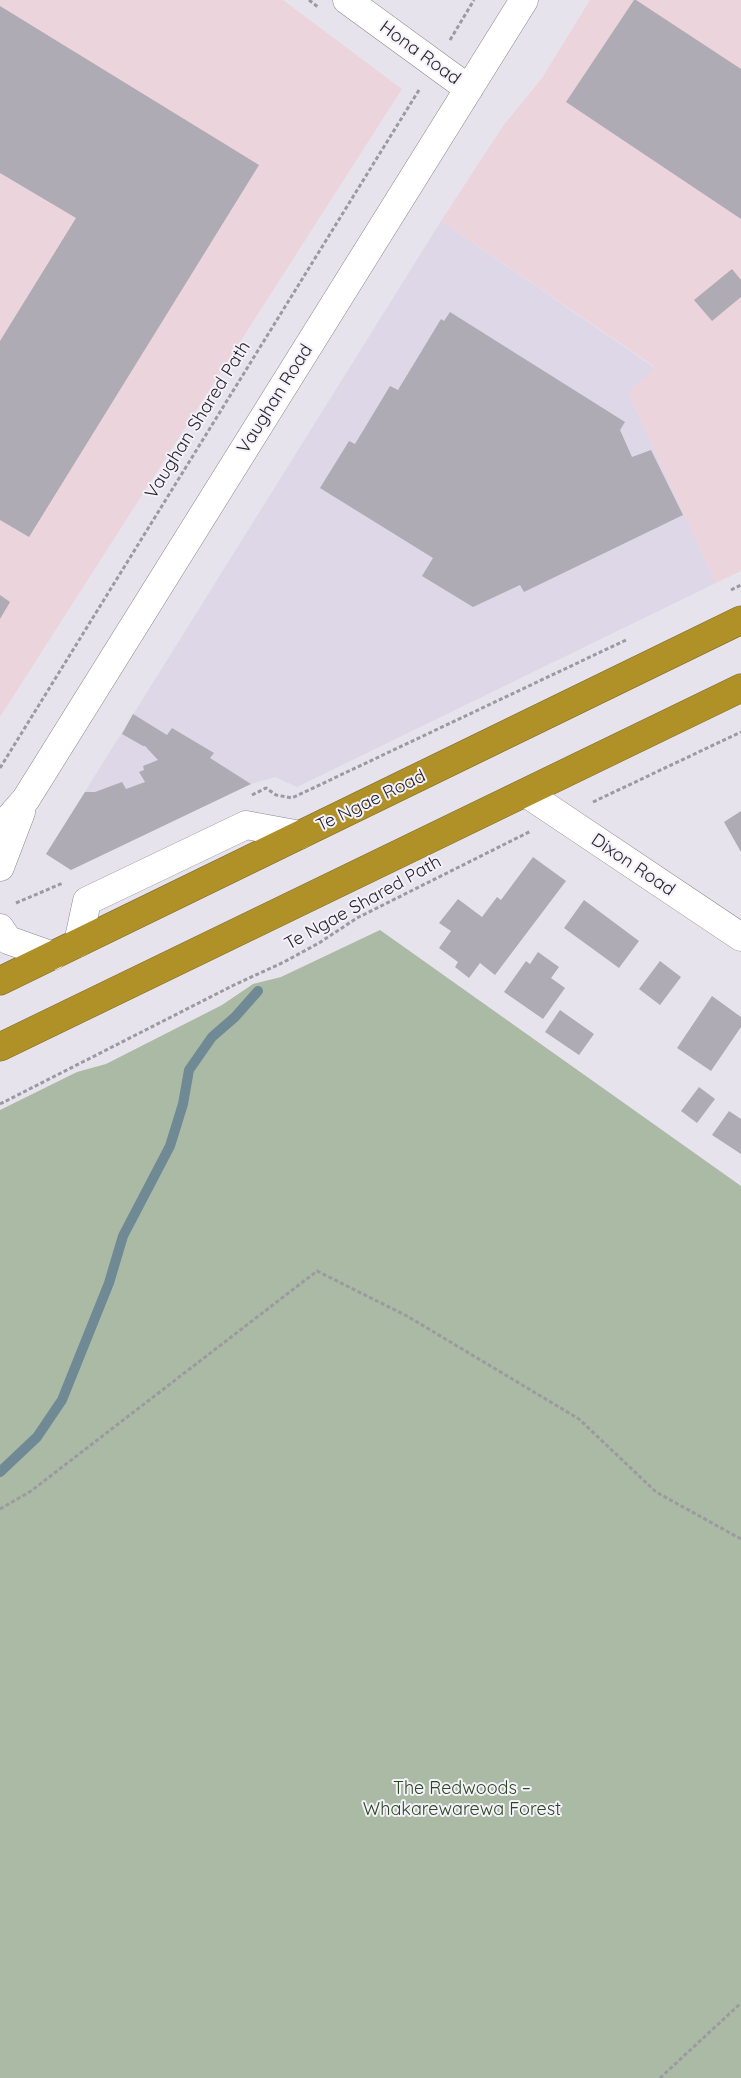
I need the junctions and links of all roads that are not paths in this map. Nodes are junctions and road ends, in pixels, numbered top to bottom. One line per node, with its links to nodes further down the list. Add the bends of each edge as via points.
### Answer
1 (347, 0): 3 (street, Hona Road)
2 (524, 0): 3 (street, Vaughan Road)
3 (469, 89): 7 (street, Vaughan Road)
4 (741, 620): 12 (highway, Te Ngae Road)
5 (741, 688): 6 (highway)
6 (526, 793): 11 (street, Dixon Road); 14 (highway)
7 (26, 799): 8 (street, Vaughan Road); 9 (street, Vaughan Road)
8 (0, 829)
9 (0, 867)
10 (5, 917): 12 (street, via 8,940)
11 (741, 937)
12 (53, 956): 13 (highway, Te Ngae Road)
13 (0, 981)
14 (0, 1047)

